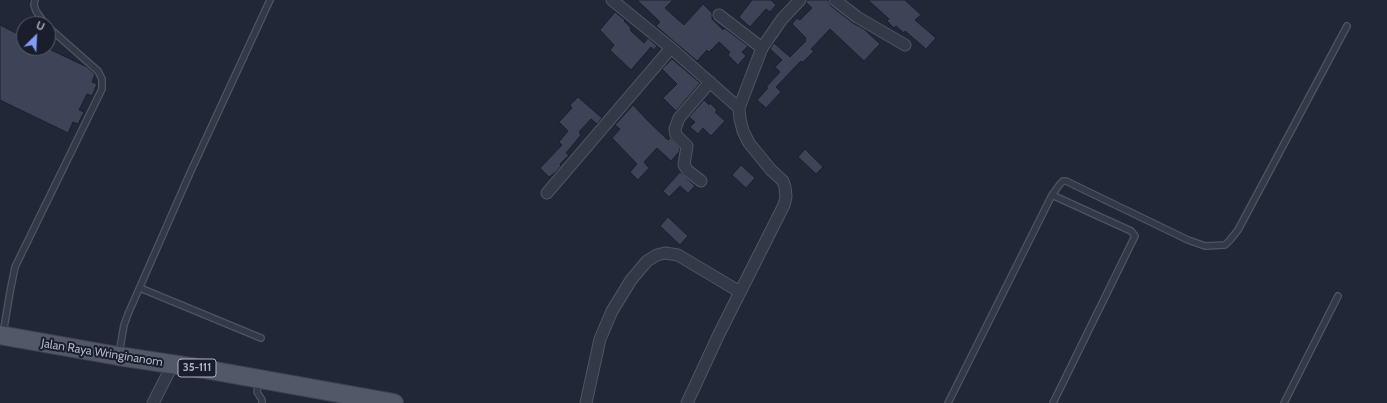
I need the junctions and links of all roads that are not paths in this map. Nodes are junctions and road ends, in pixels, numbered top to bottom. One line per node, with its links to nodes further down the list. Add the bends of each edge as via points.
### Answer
1 (35, 0): 7 (lane, via 34,5)
2 (270, 0): 18 (lane)
3 (612, 0): 11 (street)
4 (800, 0): 12 (street, via 782,19)
5 (835, 0): 10 (street, via 857,17)
6 (719, 15): 12 (street)
7 (39, 16)
8 (1347, 26): 17 (lane, via 1238,230 1225,245 1205,246 1188,240 1066,181 1060,184)
9 (56, 34): 21 (lane, via 98,71 102,79 102,89 16,267)
10 (905, 45)
11 (671, 48): 13 (street); 16 (street)
12 (762, 48): 14 (street)
13 (710, 82): 14 (street); 15 (street, via 680,118 675,129 676,136 686,146 684,166)
14 (739, 108): 19 (street, via 743,131 749,144 783,181 786,197 779,218)
15 (701, 181)
16 (547, 193)
17 (1052, 195): 31 (lane); 32 (lane, via 1131,231 1135,236)
18 (140, 288): 22 (lane); 23 (lane, via 124,325)
19 (740, 292): 29 (street, via 678,255 665,253 647,261 631,280 612,311 600,338); 30 (street)
20 (1338, 296): 33 (lane)
21 (3, 333): 23 (main road, Jalan Raya Wringinanom / 35-111)
22 (261, 338)
23 (120, 348): 24 (main road, Jalan Raya Wringinanom / 35-111)
24 (173, 364): 25 (main road, Jalan Raya Wringinanom / 35-111); 26 (street)
25 (259, 379): 27 (lane, via 257,392); 28 (main road, Jalan Raya Wringinanom / 35-111)
26 (153, 403)
27 (262, 403)
28 (394, 403)
29 (586, 403)
30 (687, 403)
31 (948, 403)
32 (1053, 403)
33 (1284, 403)

